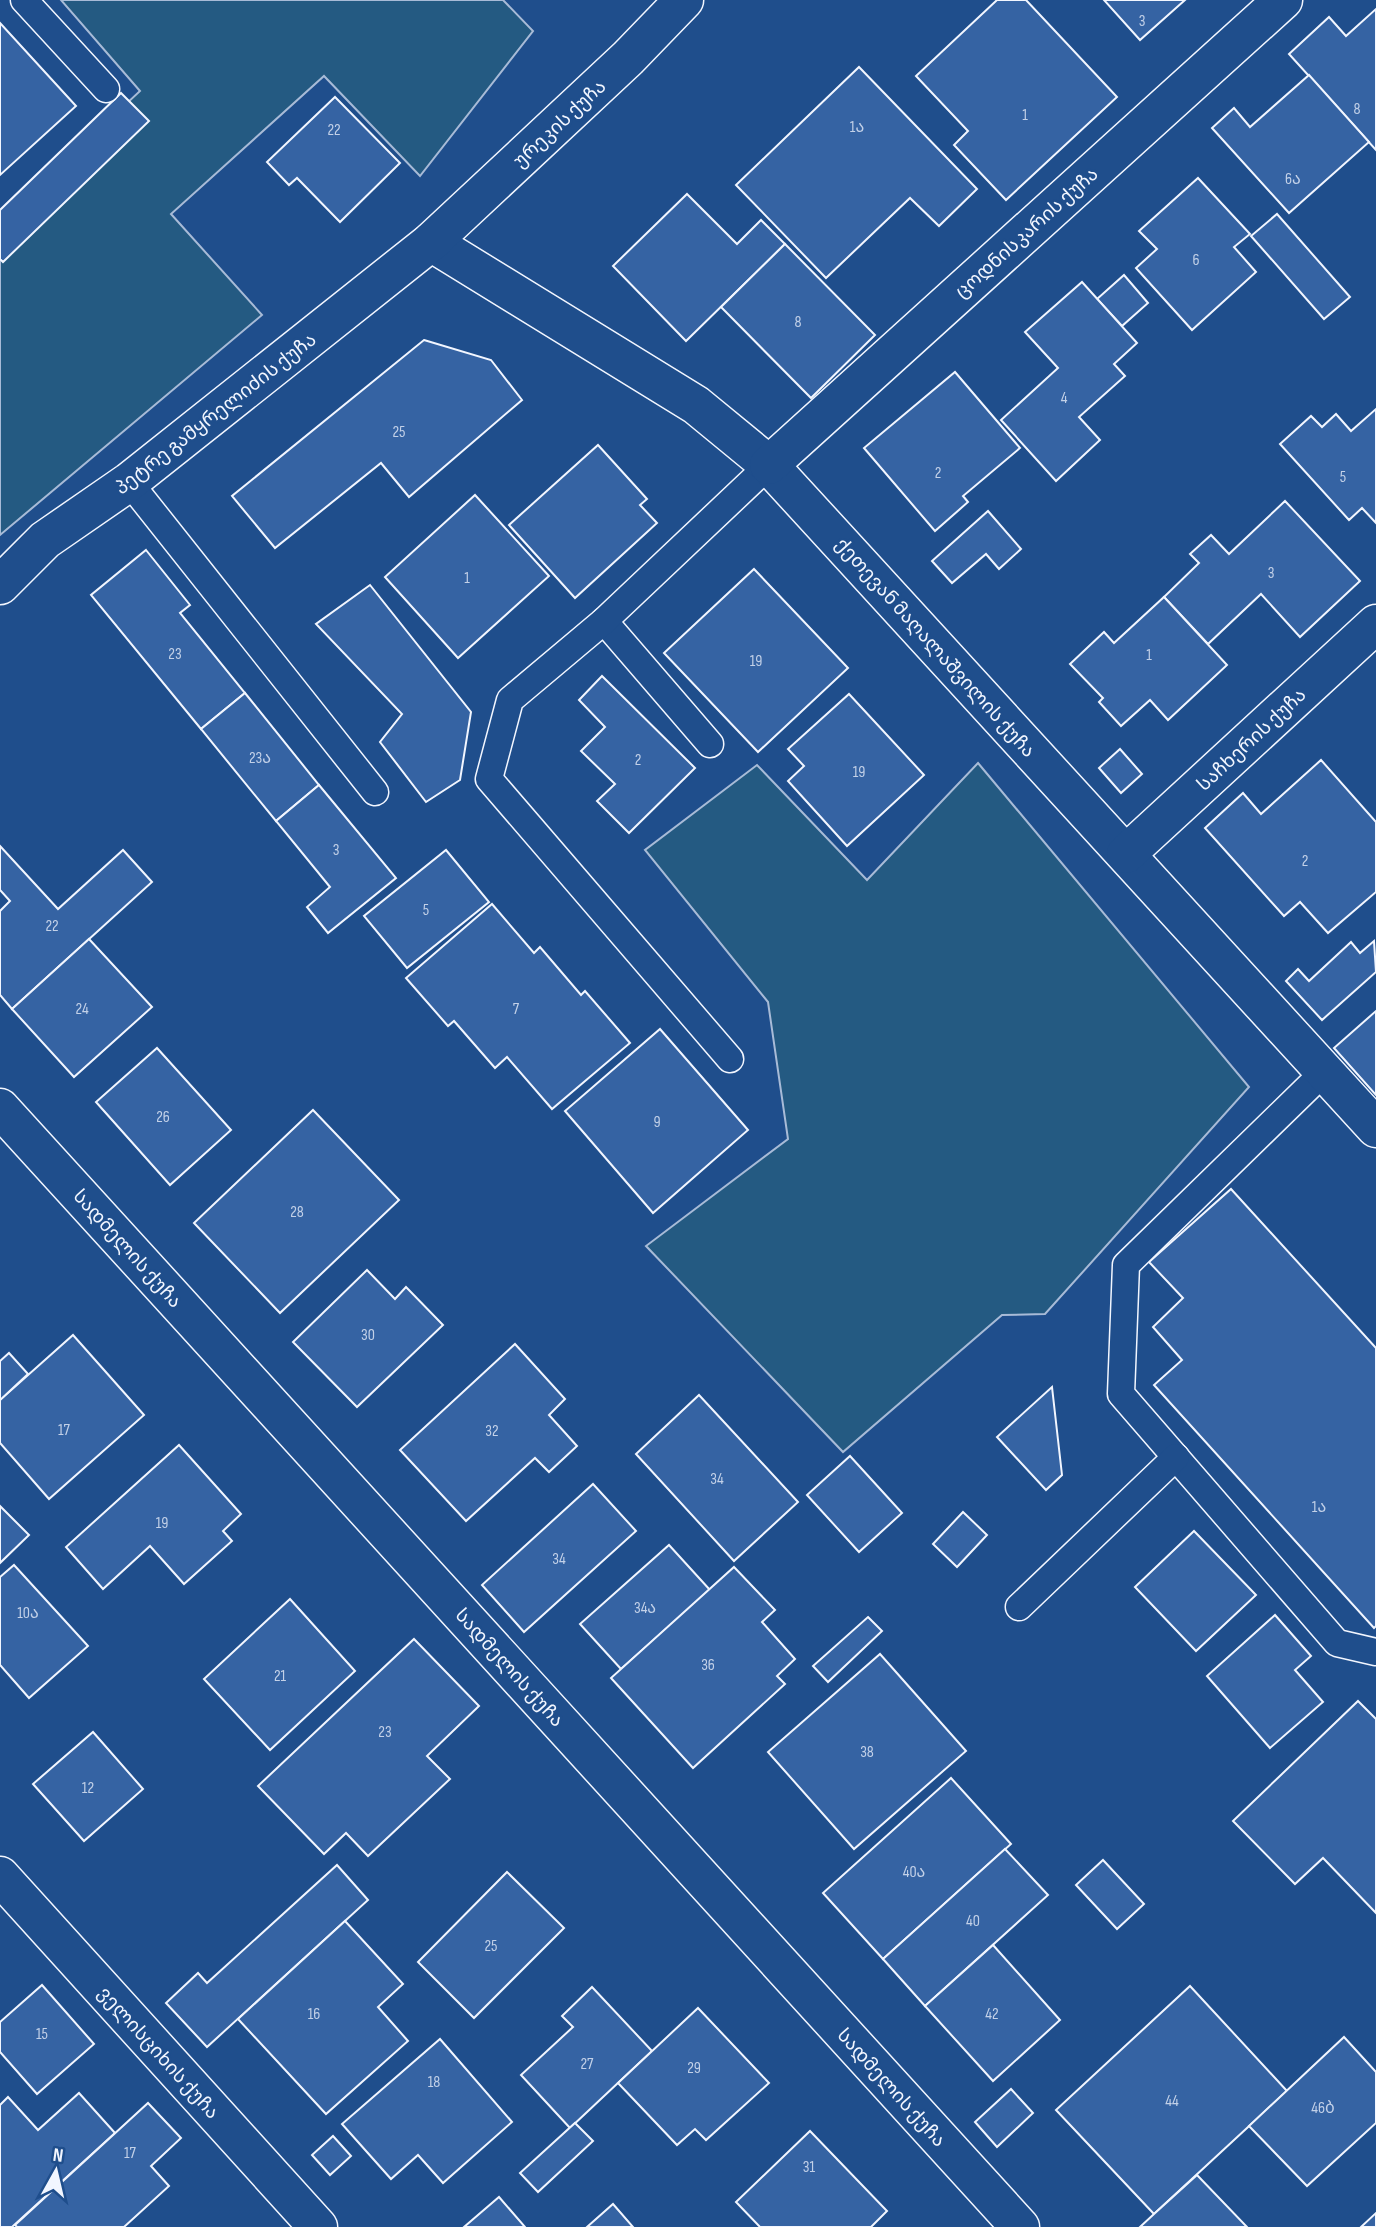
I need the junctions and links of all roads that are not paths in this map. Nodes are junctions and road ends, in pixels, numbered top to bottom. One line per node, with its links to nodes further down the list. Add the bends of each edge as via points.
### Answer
1 (24, 0): 4 (lane)
2 (684, 0): 5 (street, ურეკის ქუჩა)
3 (1283, 0): 6 (street, ცოდნისკარის ქუჩა)
4 (106, 89)
5 (431, 242): 6 (street, ქეთევან მაღალაშვილის ქუჩა, via 696,405); 7 (street, პეტრე გამყრელიძის ქუჩა)
6 (769, 465): 9 (lane); 13 (street, ქეთევან მაღალაშვილის ქუჩა)
7 (129, 482): 8 (street, პეტრე გამყრელიძის ქუჩა, via 45,540); 12 (lane)
8 (0, 585)
9 (604, 621): 11 (lane); 14 (lane, via 510,700 489,779)
10 (1376, 624): 13 (street, საჩხერის ქუჩა)
11 (710, 744)
12 (375, 792)
13 (1126, 854): 15 (street, ქეთევან მაღალაშვილის ქუჩა)
14 (730, 1059)
15 (1324, 1072): 17 (street, ქეთევან მაღალაშვილის ქუჩა); 18 (lane, via 1126,1265 1121,1394)
16 (0, 1108): 23 (street, სადმელის ქუჩა)
17 (1376, 1128)
18 (1177, 1457): 19 (lane); 20 (lane, via 1337,1643)
19 (1019, 1607)
20 (1376, 1652)
21 (0, 1877): 22 (street, ველისციხის ქუჩა)
22 (318, 2227)
23 (1020, 2227)

